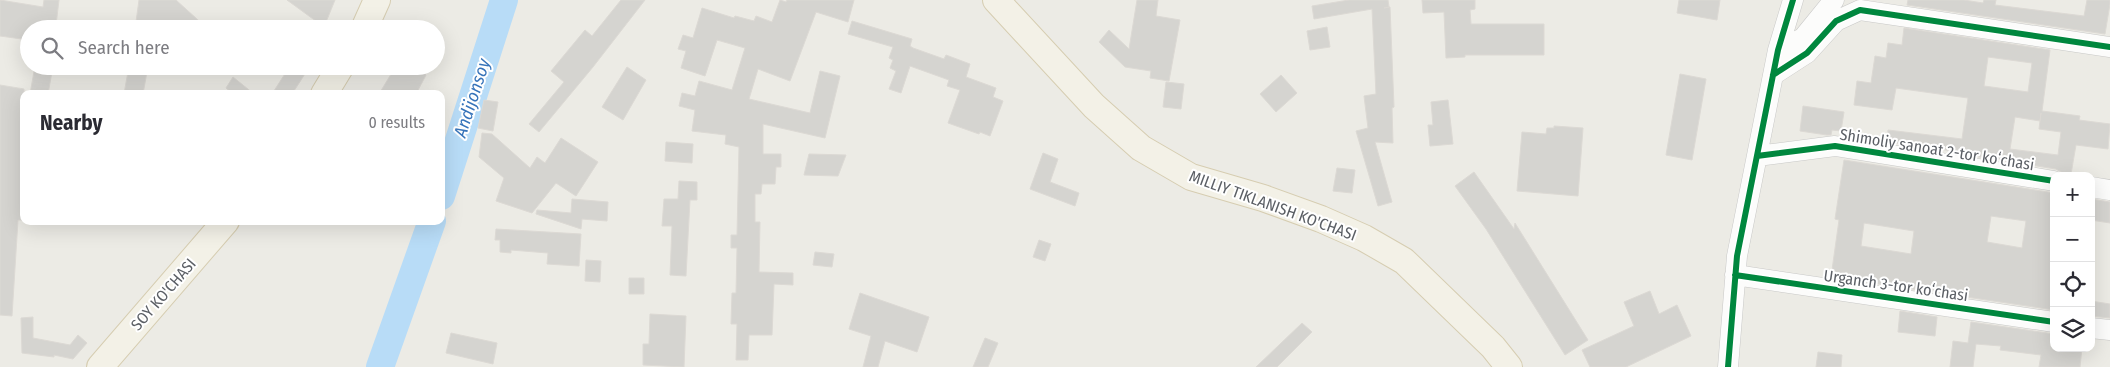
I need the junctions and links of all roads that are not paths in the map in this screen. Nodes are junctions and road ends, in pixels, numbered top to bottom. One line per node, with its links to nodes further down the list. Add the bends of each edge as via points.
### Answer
1 (377, 0): 5 (main road)
2 (996, 0): 21 (main road, MILLIY TIKLANISH KO'CHASI, via 1094,106 1142,148 1191,177 1263,198 1364,238 1404,262 1493,347)
3 (1793, 0): 7 (street)
4 (1834, 0): 7 (street, via 1803,38)
5 (368, 20)
6 (2110, 47): 9 (street, via 1860,10 1836,22 1806,53)
7 (1778, 50): 9 (street)
8 (336, 75): 10 (main road)
9 (1773, 76): 11 (street)
10 (326, 90)
11 (1757, 156): 12 (street, Shimoliy sanoat 2-tor koʻchasi, via 1835,146); 16 (street)
12 (2050, 180)
13 (2095, 188): 14 (street)
14 (2110, 190)
15 (223, 225): 20 (main road, SOY KO'CHASI)
16 (1735, 275): 17 (street, Urganch 3-tor koʻchasi); 22 (street)
17 (2050, 321)
18 (2095, 328): 19 (street)
19 (2110, 330)
20 (100, 367)
21 (1509, 367)
22 (1728, 367)

